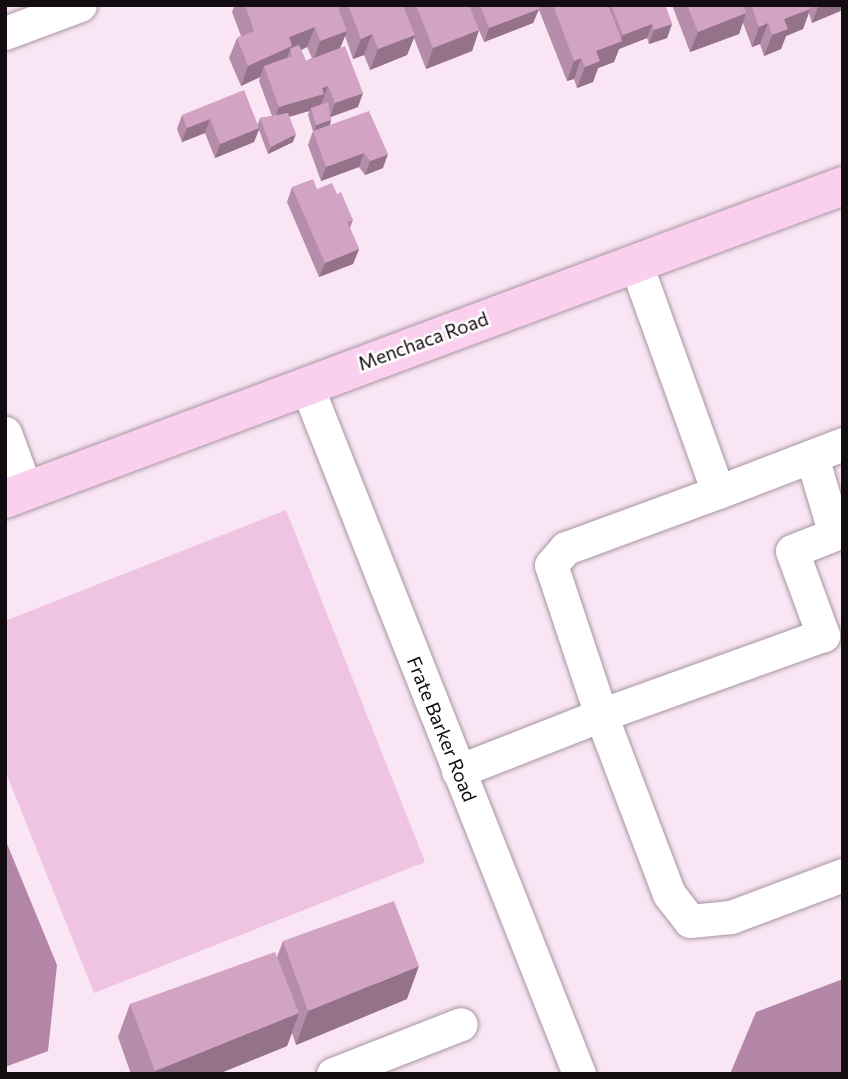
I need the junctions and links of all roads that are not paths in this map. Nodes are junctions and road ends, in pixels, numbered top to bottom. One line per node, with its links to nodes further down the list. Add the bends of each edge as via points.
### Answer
1 (79, 5): 2 (street)
2 (5, 33)
3 (843, 186): 4 (main road, Menchaca Road)
4 (636, 264): 5 (main road, Menchaca Road); 9 (street)
5 (306, 384): 10 (main road, Menchaca Road); 12 (street, Frate Barker Road)
6 (5, 433): 10 (street)
7 (843, 444): 8 (street)
8 (812, 457): 9 (street); 11 (street, via 835,534 792,551 823,635)
9 (718, 492): 11 (street, via 565,548 551,565)
10 (16, 495)
11 (601, 715): 12 (street); 13 (street, via 669,894 690,921 731,917)
12 (458, 771): 16 (street, Frate Barker Road)
13 (843, 875)
14 (461, 1024): 15 (street)
15 (333, 1074)
16 (579, 1074)

